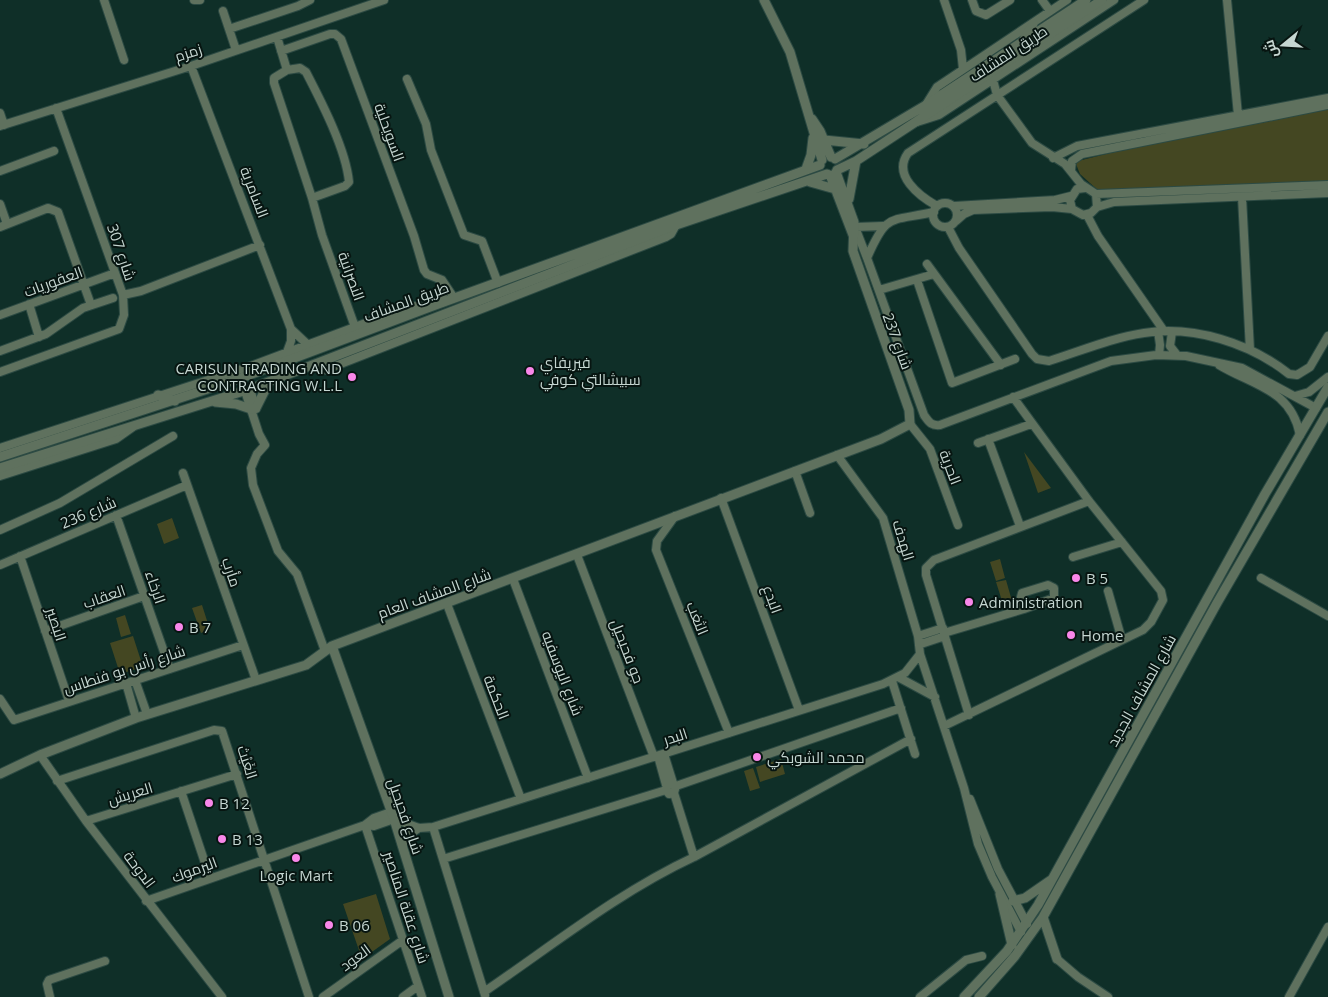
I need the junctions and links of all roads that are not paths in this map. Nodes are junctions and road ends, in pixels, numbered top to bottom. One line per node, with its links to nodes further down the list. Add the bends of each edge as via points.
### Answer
1 (104, 0): 27 (street)
2 (194, 0): 3 (street)
3 (200, 0)
4 (310, 0): 20 (street)
5 (384, 0): 21 (street, زمزم)
6 (764, 0): 41 (street, via 790,52)
7 (944, 0): 25 (street)
8 (972, 0): 9 (street, via 976,12 986,15)
9 (1010, 0)
10 (1042, 0): 17 (street)
11 (1066, 0): 17 (street, طريق المشاف)
12 (1086, 0): 22 (street, طريق المشاف)
13 (1102, 0): 42 (street, طريق المشاف)
14 (1114, 0): 32 (street, طريق المشاف)
15 (1144, 0): 34 (street)
16 (1228, 0): 40 (street)
17 (1053, 6): 19 (street, طريق المشاف)
18 (224, 11): 20 (street)
19 (1033, 24): 22 (street); 26 (street, طريق المشاف)
20 (229, 29): 23 (street)
21 (276, 37): 23 (street, زمزم); 24 (street)
22 (1022, 42): 36 (street, طريق المشاف)
23 (236, 50): 28 (street, زمزم)
24 (281, 50): 30 (street); 84 (street, السويحلية, via 330,34 341,39 414,236 421,265 427,274 440,279)
25 (961, 50): 26 (street); 29 (street)
26 (980, 57): 29 (street, طريق المشاف)
27 (124, 60)
28 (191, 66): 38 (street, زمزم); 76 (street, السامرية)
29 (963, 69): 36 (street, طريق المشاف, via 937,87)
30 (287, 70): 63 (street, النصرانية, via 278,74 274,83); 63 (street, via 300,68 306,72 333,130 348,173 349,182 345,186)
31 (407, 80): 82 (street, via 426,124 431,150 464,235 482,242)
32 (993, 80): 33 (street, طريق المشاف); 34 (street)
33 (981, 88): 34 (street); 42 (street, طريق المشاف, via 939,115)
34 (997, 95): 48 (street, via 1032,143); 68 (street, via 912,149 904,158 904,175)
35 (1328, 98): 40 (street)
36 (926, 105): 46 (street, طريق المشاف)
37 (1328, 105): 52 (street, via 1082,154 1072,161)
38 (56, 108): 43 (street, زمزم); 79 (street, شارع 307)
39 (0, 113): 43 (street)
40 (1238, 115): 48 (street, via 1077,146)
41 (811, 118): 44 (street); 45 (street)
42 (914, 122): 50 (street, طريق المشاف)
43 (2, 126)
44 (813, 133): 49 (street); 51 (street)
45 (824, 140): 46 (street); 49 (street)
46 (864, 144): 49 (street, طريق المشاف)
47 (54, 151): 53 (street)
48 (1055, 159): 52 (street); 60 (street, via 1072,178)
49 (827, 160): 51 (street, طريق المشاف); 54 (street); 54 (street, via 822,171)
50 (856, 161): 54 (street, طريق المشاف); 65 (street)
51 (806, 169): 82 (street, طريق المشاف)
52 (1071, 170): 57 (street)
53 (0, 171)
54 (832, 173): 55 (street, طريق المشاف); 58 (street, شارع 237); 65 (street, شارع 237)
55 (804, 182): 58 (street, via 817,182); 110 (street, طريق المشاف, via 676,225)
56 (1328, 185): 61 (street)
57 (1085, 188): 60 (street); 61 (street)
58 (835, 189): 75 (street, شارع 237)
59 (1328, 193): 62 (street)
60 (1072, 194): 66 (street, via 1055,200); 69 (street)
61 (1096, 194): 67 (street)
62 (1242, 197): 67 (street, via 1114,202); 100 (street)
63 (312, 198): 94 (street, النصرانية)
64 (0, 204): 72 (street)
65 (849, 206): 75 (street, شارع 237)
66 (954, 206): 68 (street, via 945,203); 71 (street, via 958,215)
67 (1097, 207): 70 (street)
68 (935, 209): 73 (street, via 893,220); 74 (street, via 937,224)
69 (1072, 209): 70 (street); 71 (street, via 973,210)
70 (1087, 215): 96 (street, via 1098,236)
71 (956, 221): 74 (street)
72 (4, 226): 83 (street, via 45,209 55,210 63,220)
73 (883, 226): 75 (street); 77 (street, via 875,237)
74 (948, 227): 96 (street, via 962,253 1037,359 1049,361 1120,338)
75 (854, 231): 77 (street); 124 (street, شارع 237, via 853,251 909,410)
76 (260, 245): 86 (street, شارع 307); 95 (street, السامرية)
77 (868, 258): 85 (street)
78 (927, 264): 80 (street)
79 (116, 273): 83 (street, العقوريات); 86 (street, شارع 307)
80 (934, 274): 81 (street); 106 (street)
81 (918, 282): 85 (street); 106 (street, via 952,383)
82 (498, 283): 88 (street, طريق المشاف)
83 (83, 285): 90 (street, العقوريات); 91 (street)
84 (445, 285): 88 (street, السويحلية); 89 (street)
85 (881, 294): 121 (street, via 924,414)
86 (123, 295): 108 (street, via 124,315 119,329)
87 (112, 298): 91 (street)
88 (454, 298): 89 (street, طريق المشاف)
89 (441, 303): 92 (street, طريق المشاف)
90 (29, 304): 93 (street, العقوريات); 98 (street)
91 (90, 305): 98 (street)
92 (430, 307): 94 (street, via 411,306); 116 (street, طريق المشاف)
93 (0, 315)
94 (355, 327): 99 (street)
95 (291, 330): 99 (street, السامرية); 102 (street, via 292,341)
96 (1165, 331): 100 (street, via 1214,338); 103 (street); 104 (street)
97 (1328, 336): 100 (street, via 1310,367 1297,375 1289,374)
98 (39, 337): 101 (street)
99 (307, 344): 102 (street)
100 (1250, 350)
101 (0, 351)
102 (287, 352): 113 (street)
103 (1158, 355): 104 (street); 115 (street, via 1111,362)
104 (1177, 356): 107 (street)
105 (1015, 359): 106 (street)
106 (1001, 364)
107 (1216, 364): 114 (street, via 1249,370); 125 (street, via 1283,398)
108 (0, 372)
109 (1328, 377): 114 (street, via 1309,392)
110 (269, 382): 112 (street, طريق المشاف); 119 (street)
111 (1328, 387): 118 (street, شارع المشاف الجديد)
112 (247, 390): 117 (street, طريق المشاف); 119 (street)
113 (158, 395): 116 (street); 129 (street)
114 (1295, 396): 118 (street)
115 (1013, 398): 121 (street, via 940,425); 122 (street)
116 (175, 401): 131 (street, طريق المشاف)
117 (210, 402): 119 (street); 123 (street, طريق المشاف)
118 (1316, 408): 125 (street, شارع المشاف الجديد)
119 (254, 409): 162 (street, via 265,445 254,460 253,485 278,551 297,574)
120 (1328, 412): 205 (street, شارع المشاف الجديد, via 1212,611)
121 (931, 424): 124 (street)
122 (1031, 424): 127 (street); 138 (street)
123 (136, 425): 132 (street, طريق المشاف); 135 (street, طريق المشاف, via 116,439)
124 (912, 428): 130 (street, شارع المشاف العام); 142 (street, الحرية, via 930,449)
125 (1300, 435): 201 (street, شارع المشاف الجديد)
126 (173, 436): 144 (street, via 60,503)
127 (988, 439): 128 (street); 143 (street)
128 (978, 443)
129 (0, 448)
130 (837, 455): 133 (street, شارع المشاف العام); 159 (street, الهدف, via 883,518)
131 (0, 457)
132 (0, 468)
133 (795, 471): 137 (street, شارع المشاف العام); 139 (street)
134 (183, 473): 136 (street, مأرب)
135 (0, 476)
136 (187, 485): 140 (street, شارع 236); 161 (street, مأرب)
137 (721, 498): 141 (street, شارع المشاف العام); 173 (street, البدع)
138 (1089, 501): 143 (street); 145 (street)
139 (810, 513)
140 (116, 515): 147 (street, شارع 236); 153 (street, الرخاء)
141 (675, 516): 146 (street, شارع المشاف العام); 178 (street, الثغب, via 657,541 656,550)
142 (958, 525)
143 (1020, 526): 158 (street, via 928,564 926,575)
144 (0, 530)
145 (1122, 542): 148 (street); 160 (street, via 1161,591 1163,600 1149,625)
146 (577, 555): 151 (street, شارع المشاف العام); 182 (street, جو فحيحيل)
147 (20, 556): 149 (street, شارع 236); 157 (street, البصير)
148 (1073, 557)
149 (0, 565)
150 (1260, 578): 156 (street)
151 (513, 579): 154 (street, شارع المشاف العام); 185 (street, شارع اليوسفيه)
152 (1108, 591): 160 (street)
153 (144, 596): 157 (street, العقاب); 164 (street, الرخاء)
154 (447, 604): 162 (street, شارع المشاف العام, via 399,619); 190 (street, الحكمة)
155 (1024, 609): 158 (street)
156 (1328, 616)
157 (45, 631): 171 (street, البصير)
158 (944, 632): 159 (street); 175 (street)
159 (920, 640): 163 (street)
160 (1122, 640): 175 (street)
161 (243, 646): 164 (street, شارع رأس بو فنطاس); 167 (street, مأرب)
162 (329, 648): 167 (street, شارع المشاف العام, via 306,665); 191 (street, شارع فحيحيل)
163 (920, 654): 165 (street, البدر); 169 (street)
164 (170, 669): 166 (street, شارع رأس بو فنطاس)
165 (895, 679): 169 (street); 172 (street); 173 (street, البدر)
166 (135, 680): 168 (street, شارع رأس بو فنطاس); 174 (street)
167 (256, 680): 174 (street, شارع المشاف العام)
168 (126, 683): 171 (street, شارع رأس بو فنطاس); 176 (street)
169 (934, 697): 177 (street)
170 (0, 699): 171 (street, شارع رأس بو فنطاس, via 14,720)
171 (69, 701)
172 (900, 708): 179 (street); 187 (street)
173 (799, 710): 178 (street, البدر)
174 (147, 714): 176 (street, شارع المشاف العام)
175 (969, 715): 177 (street)
176 (136, 718): 181 (street, شارع المشاف العام)
177 (944, 726): 188 (street)
178 (729, 733): 182 (street, البدر)
179 (910, 738): 180 (street); 197 (street)
180 (915, 754)
181 (40, 755): 183 (street, شارع المشاف العام); 186 (street, الدوحة)
182 (659, 756): 185 (street, البدر); 187 (street, جو فحيحيل)
183 (0, 774)
184 (237, 774): 186 (street, الغَيْث, via 224,733 217,729); 189 (street, العريش); 198 (street, الغَيْث)
185 (588, 778): 190 (street, البدر)
186 (57, 781): 192 (street, الدوحة)
187 (671, 788): 197 (street, جو فحيحيل); 199 (street)
188 (964, 788): 202 (street, via 975,835); 204 (street)
189 (181, 791): 192 (street, العريش); 200 (street)
190 (521, 799): 194 (street, البدر)
191 (393, 815): 193 (street, اليرموك); 195 (street, البدر); 196 (street, شارع فحيحيل)
192 (86, 821): 203 (street, الدوحة)
193 (365, 825): 198 (street, اليرموك); 209 (street, شارع عقلة المناصير)
194 (433, 827): 195 (street, البدر); 199 (street)
195 (419, 828): 196 (street)
196 (402, 845): 222 (street, شارع فحيحيل)
197 (694, 857): 215 (street, via 662,872 600,912)
198 (264, 859): 200 (street, اليرموك); 218 (street, الغَيْث)
199 (443, 859): 215 (street)
200 (210, 878): 203 (street, اليرموك)
201 (1053, 879): 204 (street, via 1024,898); 206 (street, شارع المشاف الجديد)
202 (1000, 894): 208 (street); 210 (street)
203 (146, 901): 217 (street, الدوحة)
204 (1013, 901): 206 (street)
205 (1043, 917): 212 (street); 225 (street, شارع المشاف الجديد)
206 (1027, 924): 208 (street, شارع المشاف الجديد)
207 (1328, 928): 227 (street)
208 (1021, 932): 210 (street, شارع المشاف الجديد)
209 (403, 940): 214 (street, شارع عقلة المناصير); 219 (street, العود)
210 (1012, 945): 224 (street, شارع المشاف الجديد)
211 (982, 956): 223 (street, via 966,960)
212 (1057, 959): 226 (street)
213 (106, 961): 216 (street, via 49,980)
214 (418, 986): 220 (street); 221 (street, شارع عقلة المناصير)
215 (485, 995)
216 (50, 997)
217 (222, 997)
218 (308, 997)
219 (323, 997)
220 (404, 997)
221 (422, 997)
222 (449, 997)
223 (920, 997)
224 (964, 997)
225 (979, 997)
226 (1108, 997)
227 (1289, 997)

